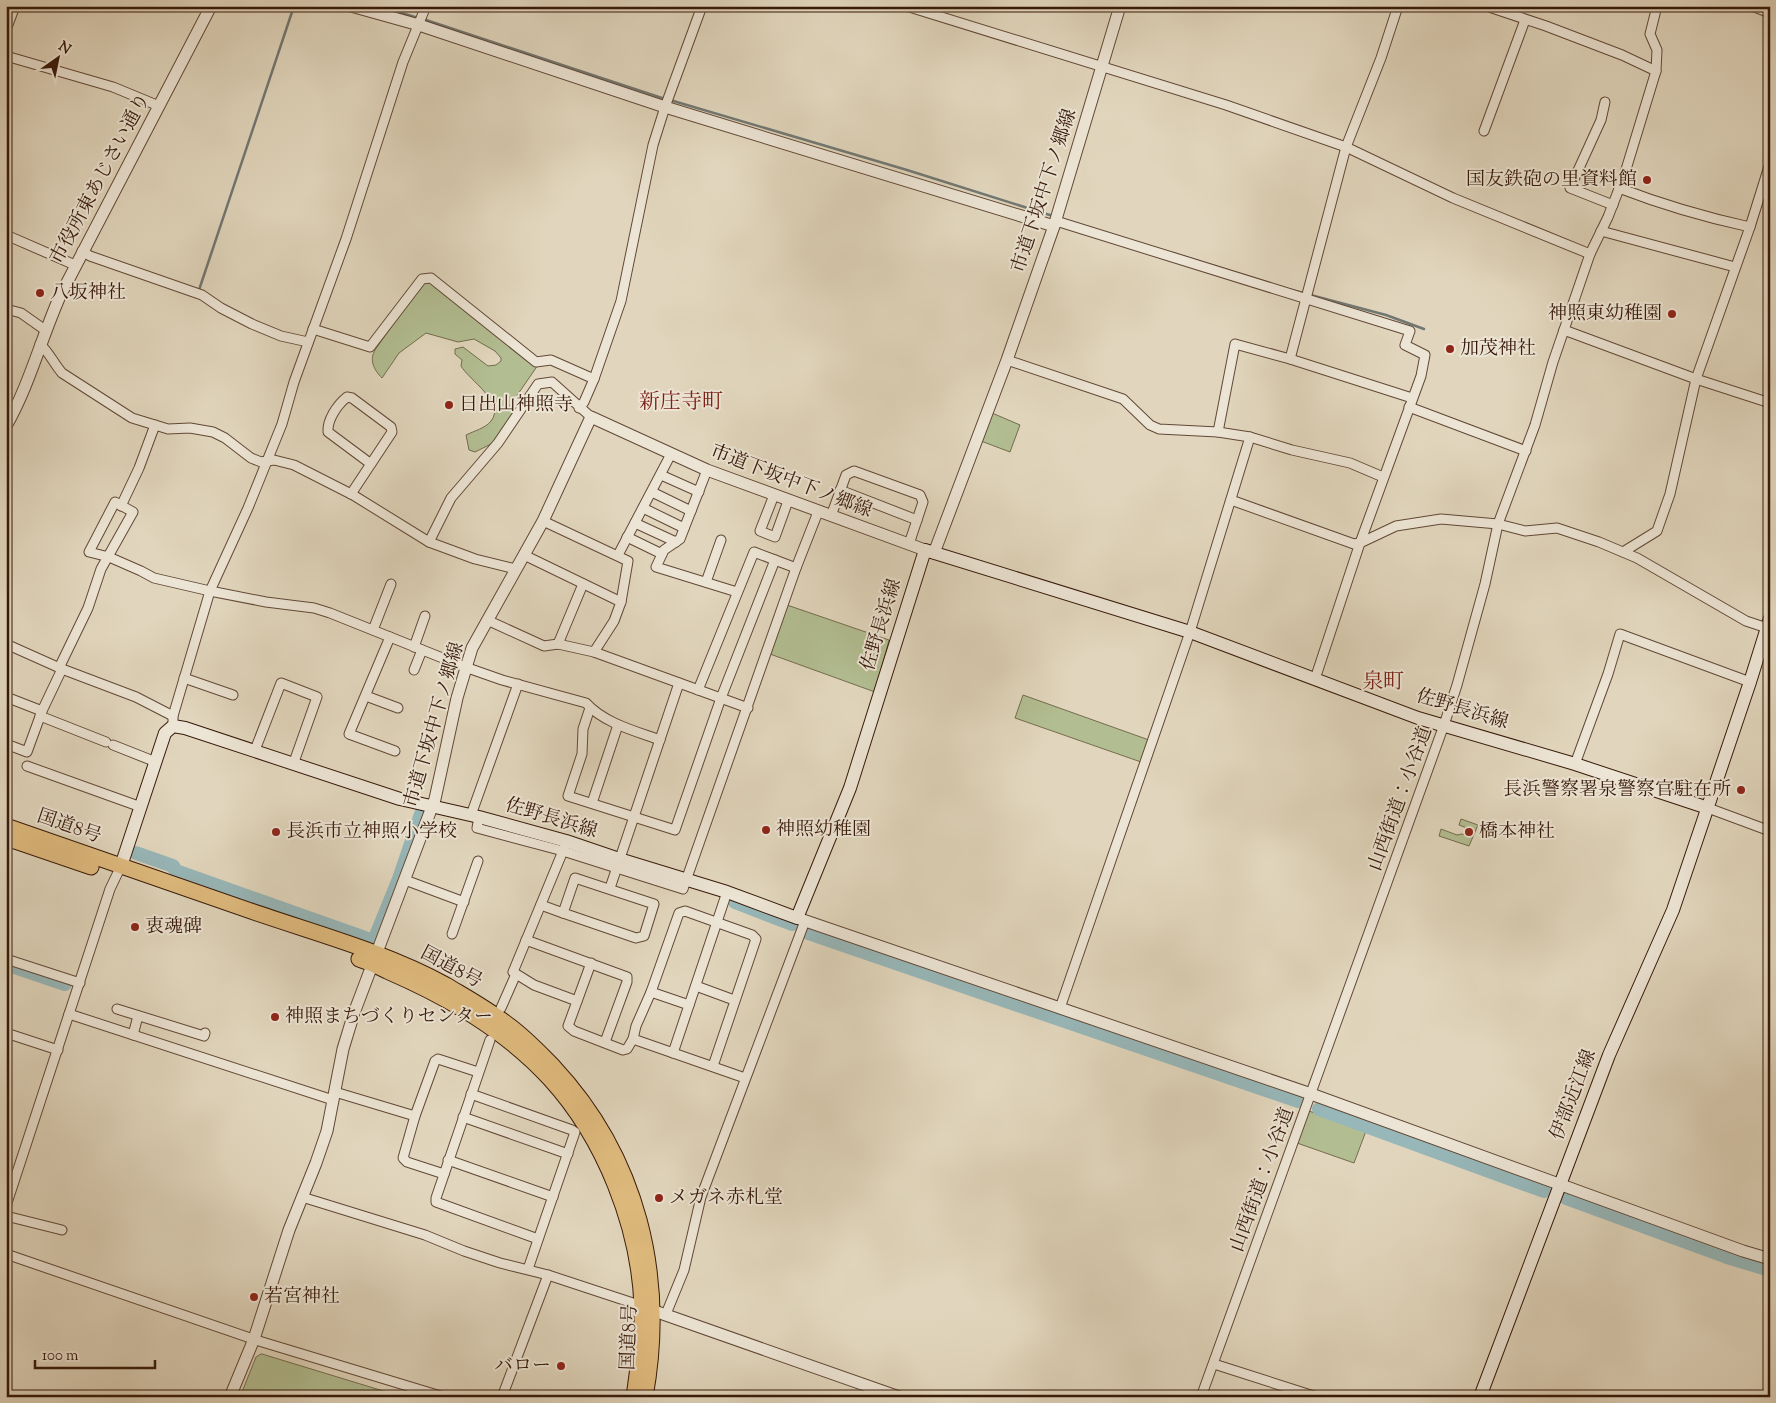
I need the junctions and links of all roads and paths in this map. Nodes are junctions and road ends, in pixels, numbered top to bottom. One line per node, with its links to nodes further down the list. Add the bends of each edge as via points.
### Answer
1 (15, 6): 15 (street)
2 (211, 6): 21 (street, 市役所東あじさい通り)
3 (351, 6): 14 (street)
4 (426, 6): 14 (street)
5 (702, 6): 19 (street)
6 (906, 6): 17 (street)
7 (1120, 6): 17 (street, 市道下坂中下ノ郷線)
8 (1398, 6): 23 (street, via 1382,58)
9 (1486, 6): 13 (street)
10 (1657, 6): 18 (street, 山西街道：小谷道, via 1650,34 1657,50)
11 (1752, 6): 12 (street)
12 (1770, 13)
13 (1525, 20): 18 (street, via 1622,55); 22 (street)
14 (419, 25): 19 (street); 37 (street, via 403,62)
15 (6, 30)
16 (6, 56): 21 (street, via 113,87)
17 (1102, 67): 23 (street); 27 (street, 市道下坂中下ノ郷線)
18 (1656, 71): 25 (street, 山西街道：小谷道)
19 (667, 102): 27 (street); 44 (street, via 654,145 621,300)
20 (1605, 102): 26 (street, via 1601,120 1570,188)
21 (159, 106): 31 (street, 市役所東あじさい通り)
22 (1484, 131)
23 (1346, 147): 32 (street, via 1453,198); 35 (street)
24 (1770, 163): 28 (street)
25 (1619, 188): 26 (street, 山西街道：小谷道); 28 (street, via 1668,206)
26 (1613, 205): 29 (street, 山西街道：小谷道)
27 (1056, 219): 35 (street); 43 (street, 市道下坂中下ノ郷線)
28 (1750, 227): 34 (street)
29 (1601, 231): 32 (street, 山西街道：小谷道); 34 (street)
30 (6, 235): 33 (street)
31 (82, 252): 33 (street, 市役所東あじさい通り); 40 (street, via 202,295 252,324 281,336)
32 (1590, 254): 39 (street, 山西街道：小谷道)
33 (75, 265): 38 (street, 市役所東あじさい通り)
34 (1735, 267): 45 (street)
35 (1305, 299): 42 (street); 46 (street, via 1410,331 1405,345 1425,355)
36 (6, 309): 38 (street, via 21,313)
37 (313, 329): 40 (street); 44 (street, via 370,347 422,279 431,278 536,362 551,360)
38 (45, 330): 41 (street, 市役所東あじさい通り)
39 (1564, 330): 45 (street); 55 (street, 山西街道：小谷道)
40 (308, 342): 57 (street)
41 (40, 344): 51 (street, via 62,373 132,418); 52 (street, 市役所東あじさい通り, via 17,407)
42 (1290, 359): 46 (street); 53 (street, via 1235,344)
43 (1006, 360): 53 (street, via 1122,399 1150,425 1159,429); 85 (street, 市道下坂中下ノ郷線)
44 (594, 379): 49 (street)
45 (1696, 379): 47 (street); 86 (street, via 1658,532)
46 (1412, 398): 48 (street)
47 (1770, 403)
48 (1409, 407): 55 (street); 61 (street)
49 (579, 408): 50 (street); 81 (street, via 552,382 538,384 498,443 451,498)
50 (591, 417): 56 (street, 市道下坂中下ノ郷線); 75 (street, 市道下坂中下ノ郷線)
51 (155, 425): 57 (street, via 213,432 251,458); 69 (street)
52 (6, 426)
53 (1218, 432): 54 (street)
54 (1250, 437): 61 (street, via 1350,463); 67 (street)
55 (1526, 451): 77 (street, 山西街道：小谷道)
56 (671, 454): 59 (street, 市道下坂中下ノ郷線); 60 (street)
57 (267, 461): 65 (street, via 294,465); 97 (street)
58 (371, 464): 58 (street, via 392,432 391,427 346,397 327,425 328,432); 65 (street)
59 (707, 470): 64 (street); 66 (street, 市道下坂中下ノ郷線)
60 (661, 475): 63 (street); 64 (street)
61 (1383, 477): 83 (street)
62 (840, 490): 73 (street); 74 (street); 74 (street, via 846,474 854,471 886,481 920,495 923,502)
63 (652, 492): 70 (street); 71 (street)
64 (698, 492): 71 (street)
65 (352, 494): 81 (street)
66 (774, 495): 68 (street, 市道下坂中下ノ郷線); 68 (street, via 760,531 775,537)
67 (1231, 500): 83 (street, via 1354,544); 104 (street)
68 (788, 501): 72 (street, 市道下坂中下ノ郷線)
69 (121, 506): 90 (street, via 133,512); 90 (street, via 115,502 90,552)
70 (643, 508): 76 (street); 78 (street)
71 (691, 511): 78 (street)
72 (818, 512): 73 (street, 市道下坂中下ノ郷線); 92 (street)
73 (831, 516): 84 (street, 市道下坂中下ノ郷線)
74 (917, 520): 84 (street)
75 (543, 521): 88 (street, 市道下坂中下ノ郷線); 89 (street)
76 (635, 522): 79 (street); 82 (street)
77 (1498, 524): 83 (street, via 1441,519 1396,526); 86 (street, via 1525,532 1557,528); 129 (street, 山西街道：小谷道, via 1485,584)
78 (684, 528): 82 (street)
79 (627, 537): 87 (street); 89 (street)
80 (721, 540): 94 (street)
81 (428, 542): 93 (street)
82 (676, 542): 87 (street)
83 (1360, 543): 114 (street)
84 (909, 544): 85 (street, 市道下坂中下ノ郷線)
85 (930, 552): 104 (main road, 佐野長浜線); 158 (main road, 佐野長浜線, via 850,788)
86 (1623, 552): 102 (street, via 1746,622)
87 (662, 554): 94 (street, via 656,567)
88 (524, 555): 93 (street, 市道下坂中下ノ郷線); 96 (street)
89 (618, 555): 99 (street, via 628,561)
90 (109, 557): 97 (street, via 154,578); 111 (street, via 101,569)
91 (775, 560): 92 (street); 98 (street, via 754,552); 122 (street)
92 (796, 568): 125 (street)
93 (516, 569): 101 (street, 市道下坂中下ノ郷線)
94 (706, 582): 98 (street)
95 (391, 584): 103 (street)
96 (583, 584): 99 (street); 107 (street)
97 (210, 591): 103 (street, via 314,608); 113 (street)
98 (737, 592): 118 (street)
99 (621, 602): 109 (street, via 614,622)
100 (425, 616): 108 (street)
101 (487, 620): 107 (street, via 544,646); 110 (street, 市道下坂中下ノ郷線)
102 (1769, 625): 115 (main road)
103 (373, 630): 105 (street)
104 (1190, 632): 114 (main road, 佐野長浜線); 173 (street)
105 (390, 637): 108 (street); 120 (street)
106 (6, 644): 111 (street)
107 (558, 644): 109 (street)
108 (418, 648): 110 (street); 112 (street)
109 (594, 652): 116 (street)
110 (465, 667): 117 (street); 139 (street, 市道下坂中下ノ郷線)
111 (61, 669): 126 (street); 127 (street, via 136,697)
112 (414, 670)
113 (184, 678): 119 (street); 127 (street)
114 (1315, 680): 129 (main road, 佐野長浜線)
115 (1750, 682): 136 (street, via 1620,634); 141 (main road)
116 (679, 683): 118 (street); 130 (street)
117 (518, 684): 124 (street, via 586,703); 143 (street)
118 (698, 690): 122 (street)
119 (233, 695)
120 (366, 696): 123 (street); 133 (street, via 349,734)
121 (6, 697): 126 (street)
122 (721, 698): 125 (street); 142 (street, via 675,830)
123 (398, 708)
124 (590, 708): 128 (street); 138 (street, via 583,730 582,754 568,796)
125 (748, 708): 152 (street)
126 (41, 714): 131 (street, via 27,752); 134 (street)
127 (173, 721): 132 (main road, 佐野長浜線, via 185,728); 134 (main road)
128 (618, 724): 130 (street); 138 (street)
129 (1444, 725): 136 (main road, 佐野長浜線); 189 (street, 山西街道：小谷道)
130 (660, 740): 142 (street)
131 (6, 744)
132 (255, 750): 135 (main road, 佐野長浜線); 135 (street, via 281,683 317,697)
133 (395, 751)
134 (156, 762): 140 (main road)
135 (294, 762): 139 (main road, 佐野長浜線)
136 (1575, 764): 141 (main road, 佐野長浜線)
137 (27, 766): 140 (street)
138 (592, 803): 142 (street)
139 (431, 806): 143 (main road, 佐野長浜線); 151 (street, 市道下坂中下ノ郷線)
140 (141, 807): 150 (main road)
141 (1708, 808): 145 (street); 196 (main road, 伊部近江線, via 1673,910 1609,1055)
142 (633, 817): 149 (street)
143 (477, 819): 147 (main road, 佐野長浜線)
144 (6, 826): 150 (highway, 国道8号)
145 (1770, 831)
146 (6, 838): 150 (highway, 国道8号)
147 (564, 847): 149 (main road, 佐野長浜線); 156 (street)
148 (478, 861): 155 (street)
149 (618, 864): 152 (main road, 佐野長浜線); 153 (street)
150 (119, 871): 163 (highway, 国道8号); 166 (street, via 110,889)
151 (404, 880): 155 (street); 163 (street, 市道下坂中下ノ郷線)
152 (685, 884): 154 (main road, 佐野長浜線)
153 (610, 888): 157 (street, via 575,878); 157 (street, via 654,904 642,938)
154 (727, 892): 158 (main road, 佐野長浜線); 159 (street)
155 (464, 902): 160 (street)
156 (541, 905): 157 (street); 161 (street)
157 (562, 913)
158 (801, 919): 173 (street); 187 (street)
159 (718, 923): 167 (street); 168 (street, via 684,911 679,913); 169 (street, via 756,939)
160 (452, 934)
161 (526, 940): 164 (street); 165 (street, via 513,972)
162 (6, 959): 166 (street)
163 (375, 959): 190 (street, 市道下坂中下ノ郷線, via 348,1031); 207 (highway, 国道8号, via 443,984 507,1024 534,1046 581,1100 620,1165 639,1216 646,1244)
164 (591, 963): 170 (street); 182 (street, via 627,977)
165 (516, 974): 170 (street, via 534,985); 172 (street)
166 (80, 983): 175 (street)
167 (696, 986): 169 (street); 171 (street)
168 (651, 992): 171 (street); 180 (street)
169 (734, 1000): 185 (street)
170 (576, 1001): 182 (street, via 568,1023 570,1029)
171 (689, 1005): 184 (street)
172 (501, 1008)
173 (1060, 1008): 189 (street)
174 (117, 1009): 176 (street)
175 (70, 1014): 179 (street); 183 (street)
176 (138, 1016): 178 (street, via 204,1036); 179 (street)
177 (6, 1033): 183 (street)
178 (205, 1033)
179 (132, 1035): 190 (street)
180 (633, 1039): 182 (street, via 623,1050); 184 (street)
181 (490, 1040): 186 (street)
182 (605, 1042)
183 (58, 1050): 199 (street)
184 (673, 1053): 185 (street)
185 (713, 1066): 187 (street)
186 (478, 1072): 188 (street); 191 (street, via 438,1059 435,1061)
187 (745, 1078): 207 (street, via 701,1197 684,1270)
188 (471, 1094): 192 (street); 193 (street, via 572,1130 575,1136)
189 (1311, 1094): 196 (street); 209 (street, 山西街道：小谷道)
190 (334, 1096): 191 (street); 197 (street, 市道下坂中下ノ郷線, via 327,1131)
191 (415, 1116): 195 (street, via 403,1158)
192 (463, 1117): 193 (street); 194 (street)
193 (568, 1154): 198 (street)
194 (448, 1160): 195 (street); 198 (street)
195 (444, 1174): 202 (street, via 436,1198 440,1205)
196 (1559, 1184): 204 (street); 219 (main road, 伊部近江線)
197 (302, 1197): 205 (street, via 425,1235 500,1263); 208 (street, 市道下坂中下ノ郷線)
198 (553, 1197): 202 (street)
199 (6, 1206)
200 (6, 1216): 201 (street)
201 (62, 1230)
202 (538, 1238): 205 (street)
203 (6, 1254): 208 (street)
204 (1770, 1259)
205 (528, 1269): 206 (street)
206 (548, 1275): 207 (street); 213 (street)
207 (653, 1310): 214 (highway, 国道8号); 215 (highway, 国道8号); 216 (street)
208 (254, 1339): 211 (street, 市道下坂中下ノ郷線); 212 (street)
209 (1214, 1364): 217 (street, 山西街道：小谷道); 218 (street)
210 (1770, 1388): 220 (street)
211 (230, 1397)
212 (444, 1397)
213 (502, 1397)
214 (634, 1397)
215 (645, 1397)
216 (899, 1397)
217 (1202, 1397)
218 (1317, 1397)
219 (1480, 1397)
220 (1766, 1397)

